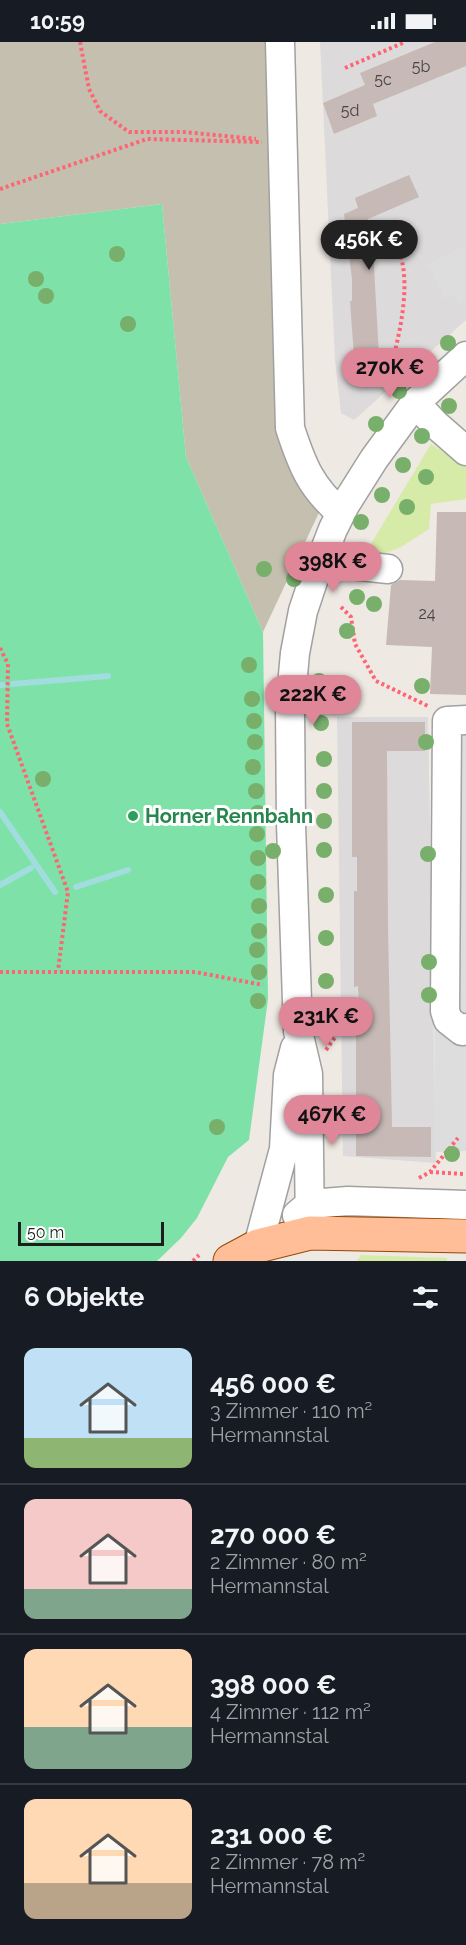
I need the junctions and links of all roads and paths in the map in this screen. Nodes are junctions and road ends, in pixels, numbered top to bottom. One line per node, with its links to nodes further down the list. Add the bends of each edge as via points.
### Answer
1 (80, 42): 5 (path, via 89,90 100,111 129,132 184,132)
2 (280, 42): 5 (street)
3 (405, 42): 4 (path)
4 (345, 68)
5 (283, 142): 6 (path, via 147,139); 11 (street, via 291,428 302,466 320,494)
6 (0, 189)
7 (377, 223): 9 (path, via 392,237 405,287 396,350 388,374)
8 (466, 356): 9 (street)
9 (415, 404): 10 (street); 11 (street)
10 (466, 451)
11 (340, 513): 12 (street)
12 (325, 549): 13 (street, via 341,564); 21 (street, via 303,611 290,708)
13 (388, 569)
14 (341, 608): 16 (path, via 351,617 355,644 376,681)
15 (0, 648): 17 (path, via 8,664 7,724 68,892)
16 (456, 720): 20 (street, via 445,1011 448,1020)
17 (58, 971): 18 (path); 19 (path, via 195,972)
18 (0, 972)
19 (263, 985)
20 (464, 1029)
21 (298, 1031): 27 (street, via 308,1074); 29 (street, via 288,1075 284,1149)
22 (458, 1138): 23 (path)
23 (430, 1172): 24 (path); 25 (path)
24 (464, 1174)
25 (419, 1178)
26 (466, 1205): 27 (street, via 356,1201)
27 (310, 1233): 28 (main road); 29 (main road)
28 (466, 1236)
29 (235, 1256): 30 (path)
30 (193, 1261)

